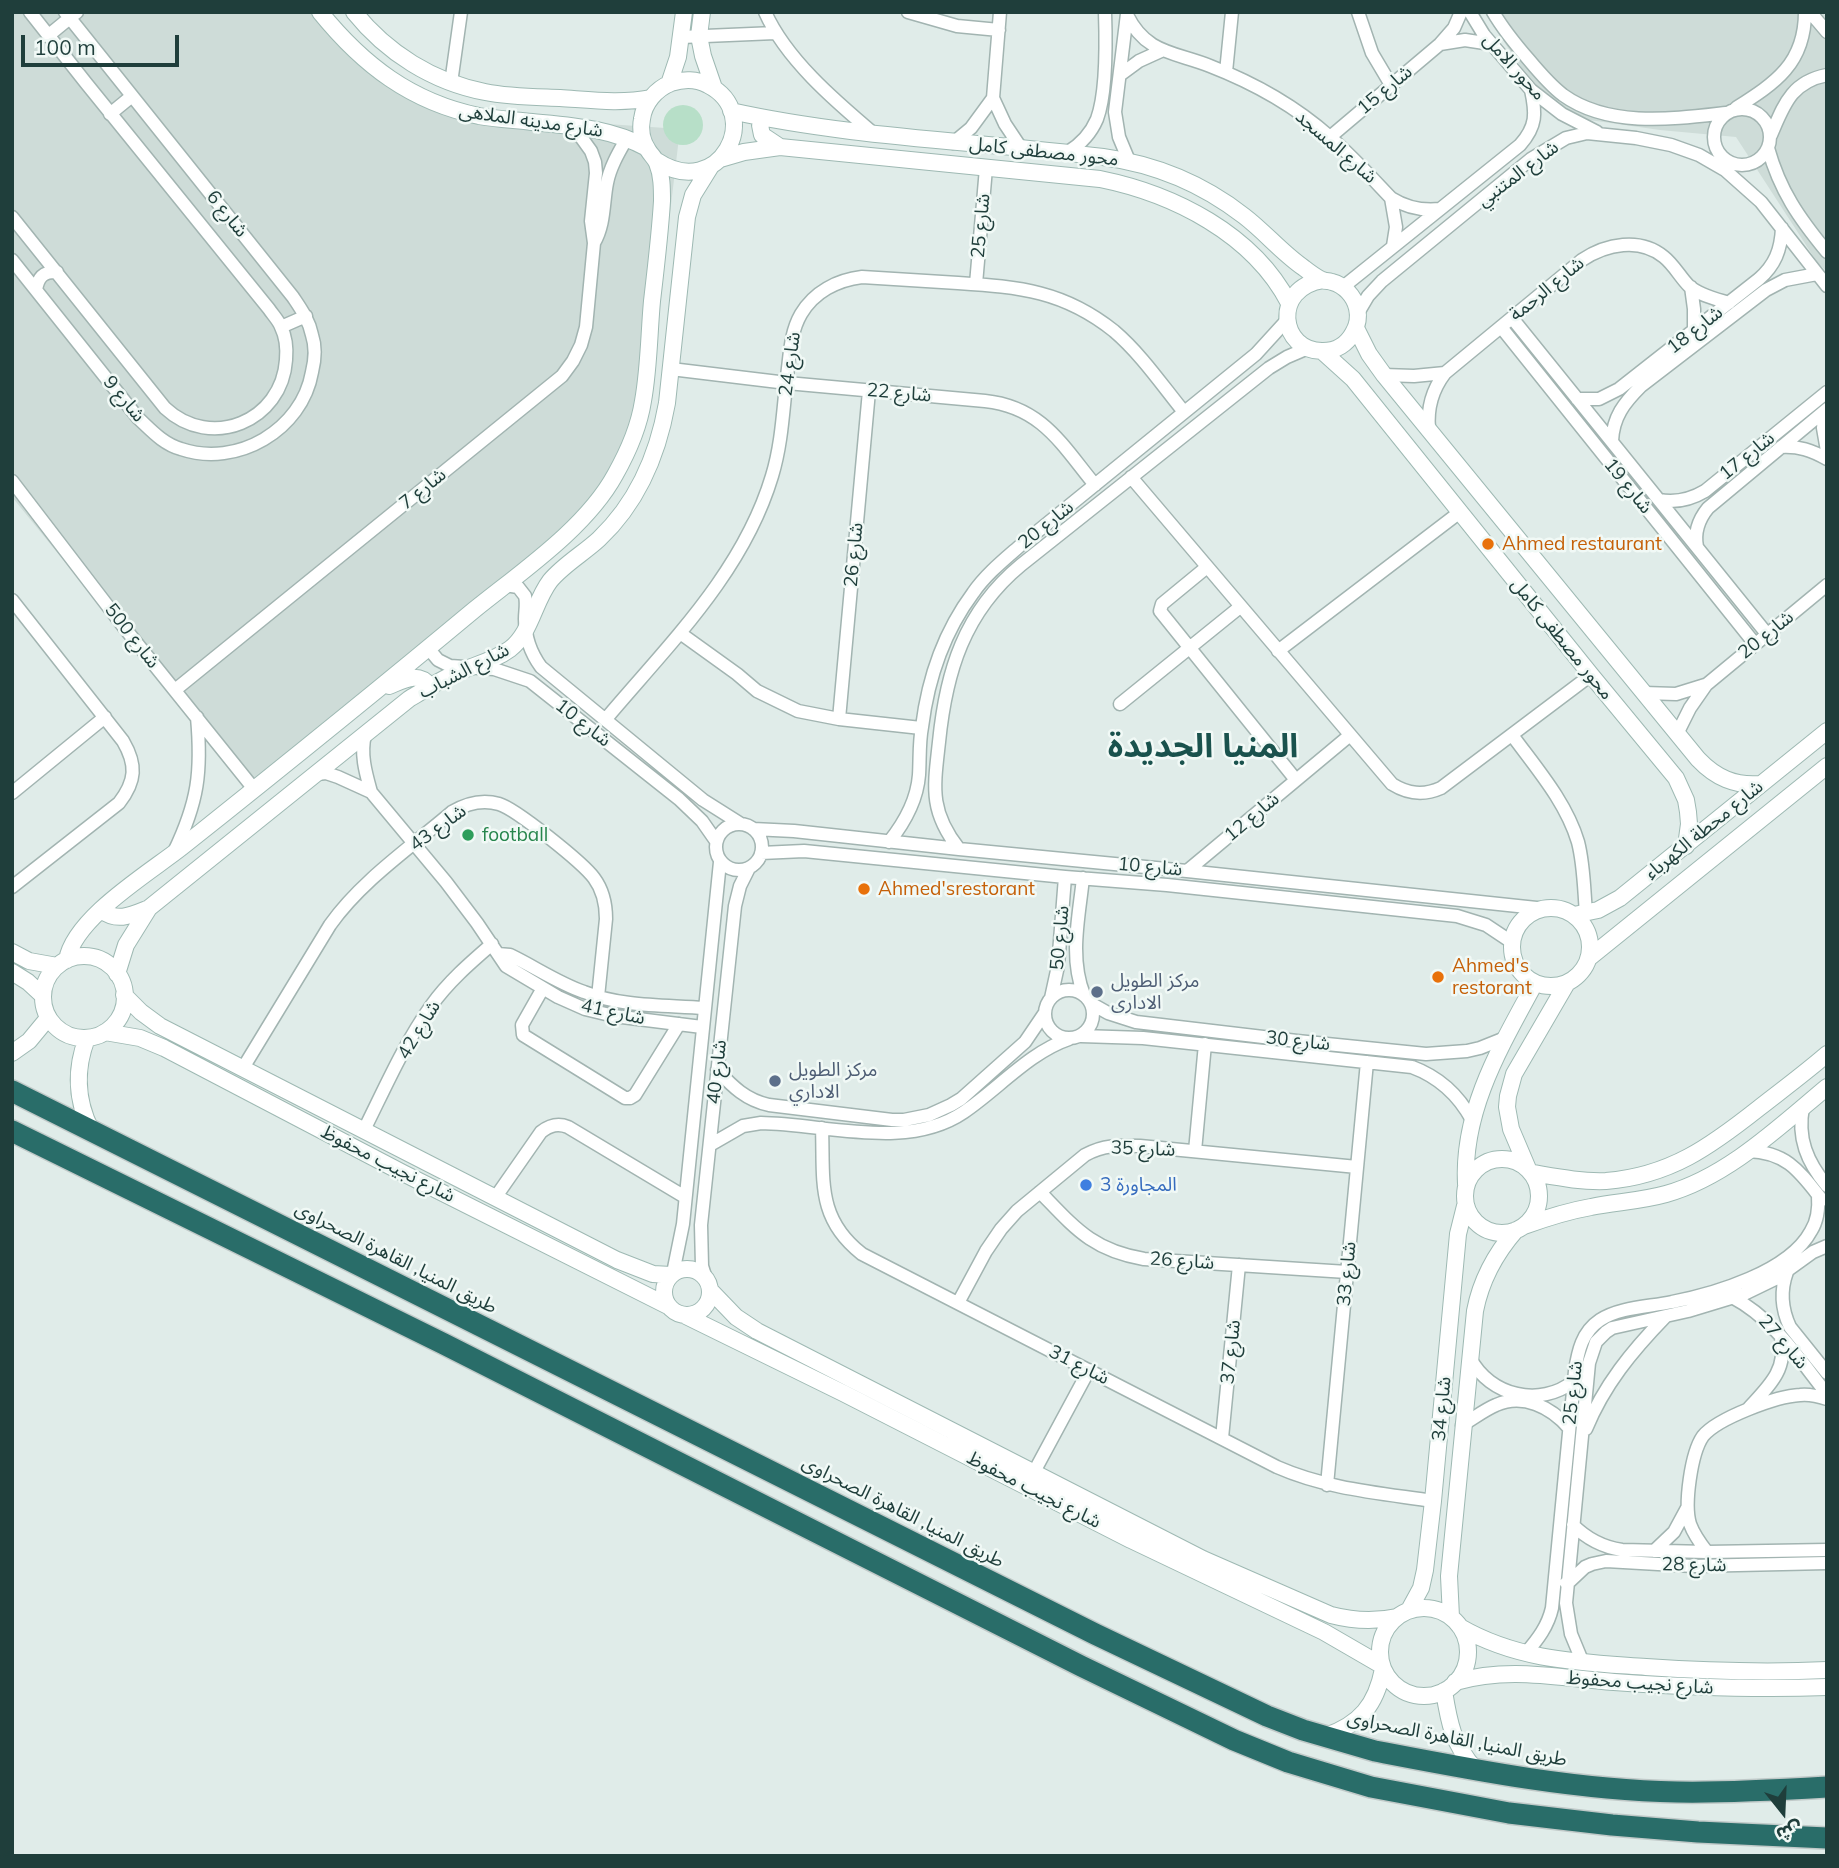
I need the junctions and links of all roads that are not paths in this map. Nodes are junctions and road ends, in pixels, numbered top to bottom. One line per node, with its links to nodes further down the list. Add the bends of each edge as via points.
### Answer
1 (320, 12): 48 (street, شارع مدينه الملاهى, via 371,66 412,93 450,109)
2 (354, 12): 33 (street, شارع مدينه الملاهى, via 401,56)
3 (461, 12): 33 (street)
4 (684, 12): 24 (street)
5 (702, 12): 23 (street)
6 (765, 12): 21 (street)
7 (908, 12): 19 (street, via 957,26)
8 (1000, 12): 19 (street)
9 (1105, 12): 42 (street)
10 (1232, 12): 30 (street)
11 (1358, 12): 35 (street, via 1372,52)
12 (1461, 12): 25 (street, شارع 15)
13 (1470, 12): 26 (street, محور الامل)
14 (1493, 12): 28 (street)
15 (1808, 12): 20 (street); 45 (street, via 1794,60 1779,77)
16 (33, 13): 22 (street, شارع 6)
17 (71, 14): 22 (street); 38 (street, شارع 6)
18 (1127, 14): 27 (street, شارع المسجد, via 1141,37); 31 (street)
19 (999, 30): 41 (street)
20 (1827, 32)
21 (775, 33): 23 (street); 50 (street, via 818,83)
22 (49, 36): 46 (street, شارع 6)
23 (699, 36): 24 (street); 36 (street)
24 (682, 37): 34 (street)
25 (1440, 44): 26 (street, via 1465,40); 35 (street, شارع 15)
26 (1491, 44): 29 (street, محور الامل)
27 (1161, 51): 30 (street, شارع المسجد); 31 (street)
28 (1522, 52): 29 (street); 45 (street, via 1551,85 1595,111 1652,119)
29 (1510, 64): 37 (street, محور الامل)
30 (1226, 72): 52 (street, شارع المسجد, via 1281,101)
31 (1120, 75): 44 (street)
32 (1827, 75): 55 (street, via 1810,79 1793,92)
33 (451, 83): 39 (street, شارع مدينه الملاهى)
34 (669, 84): 36 (street, via 692,80); 40 (street)
35 (1391, 85): 52 (street, شارع 15)
36 (714, 88): 43 (street)
37 (1531, 90): 51 (street, محور الامل, via 1562,114); 56 (street, شارع المتنبي, via 1535,121)
38 (132, 96): 46 (street); 92 (street, شارع 6)
39 (523, 96): 40 (street, شارع مدينه الملاهى, via 618,102); 48 (street)
40 (651, 98): 61 (street, via 641,130)
41 (993, 98): 54 (street, via 971,128); 58 (street)
42 (1099, 110): 44 (street); 60 (street, via 1088,134)
43 (731, 111): 47 (street, محور مصطفى كامل); 66 (street, via 732,139)
44 (1115, 112): 65 (street)
45 (1729, 112): 55 (street, via 1741,108 1758,113 1769,127); 59 (street, via 1716,126)
46 (110, 114): 96 (street, شارع 6)
47 (764, 119): 50 (street, محور مصطفى كامل); 57 (street, via 762,135)
48 (521, 121): 49 (street, شارع مدينه الملاهى)
49 (573, 126): 53 (street, شارع مدينه الملاهى); 77 (street, شارع 7, via 595,162)
50 (873, 134): 54 (street, محور مصطفى كامل)
51 (1602, 134): 62 (street, شارع المتنبي, via 1654,141); 64 (street, شارع المتنبي, via 1566,138)
52 (1330, 136): 71 (street, شارع المسجد)
53 (627, 138): 61 (street, شارع مدينه الملاهى); 77 (street, شارع 7, via 611,169)
54 (953, 142): 58 (street, محور مصطفى كامل)
55 (1770, 142): 67 (street, via 1758,160); 79 (street, via 1778,178 1792,207)
56 (1520, 145): 64 (street); 72 (street, شارع المتنبي)
57 (780, 147): 66 (street, محور مصطفى كامل); 68 (street, محور مصطفى كامل)
58 (1021, 148): 60 (street, محور مصطفى كامل)
59 (1717, 150): 62 (street); 67 (street, via 1727,161)
60 (1068, 152): 63 (street, محور مصطفى كامل)
61 (652, 154): 66 (street, via 677,171 700,170); 76 (street, شارع الشباب, via 662,187)
62 (1699, 155): 70 (street, شارع المتنبي)
63 (1103, 157): 65 (street, محور مصطفى كامل); 69 (street)
64 (1531, 159): 95 (street, شارع المتنبي, via 1382,281 1368,296)
65 (1129, 160): 83 (street, محور مصطفى كامل, via 1188,182 1242,214)
66 (716, 162): 74 (street, شارع الشباب, via 693,195)
67 (1743, 165): 70 (street)
68 (986, 168): 69 (street, محور مصطفى كامل); 84 (street, شارع 25)
69 (1100, 179): 90 (street, محور مصطفى كامل, via 1152,193 1208,221 1267,271)
70 (1748, 189): 75 (street, شارع المتنبي)
71 (1391, 198): 72 (street, شارع المسجد, via 1418,209); 78 (street, شارع المسجد, via 1396,217)
72 (1440, 209): 78 (street, شارع المتنبي)
73 (12, 217): 81 (street, شارع 9)
74 (687, 217): 76 (street, via 676,212); 100 (street, شارع الشباب)
75 (1782, 228): 82 (street, شارع المتنبي); 85 (street, شارع 18, via 1779,251)
76 (660, 232): 131 (street, شارع الشباب, via 643,400 631,444 592,508)
77 (594, 243): 152 (street, شارع 7, via 586,327 562,376)
78 (1393, 246): 87 (street, شارع المتنبي)
79 (1827, 252)
80 (12, 260): 89 (street, شارع 9)
81 (57, 272): 89 (street, via 41,275); 109 (street, شارع 9, via 174,415 207,429 226,428)
82 (1816, 274): 85 (street, شارع 18); 86 (street, شارع المتنبي)
83 (1323, 281): 87 (street); 90 (street, via 1303,287)
84 (976, 284): 104 (street, شارع 24, via 862,277 830,286 811,301 796,323); 110 (street, شارع 24, via 1044,293 1078,307 1132,348)
85 (1762, 285): 91 (street, شارع 18); 103 (street, شارع 18)
86 (1827, 286)
87 (1343, 287): 95 (street, via 1356,303)
88 (1690, 287): 91 (street, شارع الرحمة); 93 (street, شارع الرحمة, via 1664,257 1649,248 1610,247 1591,254); 98 (street)
89 (36, 290): 112 (street, شارع 9, via 156,436 179,449 204,455 230,453)
90 (1289, 303): 94 (street)
91 (1729, 303): 98 (street, شارع 18)
92 (306, 316): 96 (street); 112 (street, شارع 6, via 315,359 310,382 301,403)
93 (1512, 318): 97 (street, شارع الرحمة); 107 (street, شارع 19)
94 (1287, 320): 99 (street, via 1294,337); 110 (street, شارع 20, via 1256,354)
95 (1357, 321): 99 (street, via 1352,336 1339,348); 102 (street, محور مصطفى كامل, via 1369,354)
96 (281, 327): 109 (street, شارع 6, via 287,350 285,374 275,396)
97 (1501, 327): 101 (street, شارع الرحمة); 124 (street, شارع 19)
98 (1694, 331): 103 (street, شارع 18)
99 (1315, 350): 117 (street, شارع 20, via 1287,357 1269,368); 126 (street, محور مصطفى كامل, via 1353,379)
100 (671, 369): 104 (street, شارع 22); 134 (street, شارع الشباب, via 661,433 638,488 609,529)
101 (1445, 373): 102 (street); 111 (street, شارع الرحمة, via 1431,400)
102 (1384, 374): 111 (street, محور مصطفى كامل)
103 (1638, 382): 107 (street, شارع 18, via 1606,397); 113 (street, شارع 18, via 1617,414)
104 (787, 383): 105 (street, شارع 22); 140 (street, شارع 24, via 778,454 757,518 735,560)
105 (869, 391): 121 (street, شارع 22, via 999,402 1023,411 1051,432); 158 (street, شارع 26)
106 (1827, 392): 118 (street, شارع 17)
107 (1577, 399): 113 (street, شارع 19)
108 (1826, 410): 114 (street, شارع 17); 115 (street, via 1822,428)
109 (259, 412): 112 (street)
110 (1184, 412): 121 (street, شارع 20)
111 (1429, 429): 130 (street, محور مصطفى كامل)
112 (276, 432)
113 (1612, 441): 120 (street, شارع 19)
114 (1781, 447): 116 (street, via 1808,449); 122 (street, شارع 17)
115 (1827, 452)
116 (1827, 459)
117 (1131, 477): 128 (street, شارع 20); 132 (street)
118 (1719, 479): 122 (street); 125 (street, شارع 17, via 1690,498)
119 (12, 481): 123 (street, شارع 500)
120 (1646, 484): 124 (street); 125 (street, شارع 19)
121 (1095, 485): 127 (street, شارع 20)
122 (1729, 490): 129 (street, شارع 17, via 1704,513 1696,533)
123 (17, 493): 152 (street, شارع 500)
124 (1635, 494): 142 (street, شارع 19)
125 (1659, 500): 129 (street, شارع 19)
126 (1460, 512): 133 (street, محور مصطفى كامل); 145 (street)
127 (1045, 526): 128 (street); 160 (street, شارع 20, via 988,575 960,612 935,666)
128 (1055, 538): 176 (street, شارع 20, via 995,591 959,649 942,707)
129 (1697, 547): 141 (street, شارع 19)
130 (1534, 558): 133 (street); 154 (street, محور مصطفى كامل)
131 (536, 559): 134 (street, via 537,572); 135 (street, شارع الشباب)
132 (1208, 567): 138 (street); 144 (street, via 1160,609)
133 (1511, 576): 148 (street, محور مصطفى كامل)
134 (552, 578): 139 (street, شارع الشباب)
135 (505, 585): 139 (street, شارع 10, via 518,587 525,596); 143 (street, شارع الشباب)
136 (1827, 585): 141 (street, شارع 20)
137 (12, 600): 156 (street)
138 (1240, 607): 144 (street); 145 (street)
139 (525, 629): 146 (street, شارع الشباب, via 508,651); 147 (street, شارع 10, via 530,650)
140 (680, 633): 158 (street, via 757,691 798,710); 159 (street, شارع 24)
141 (1767, 634): 142 (street, شارع 20)
142 (1755, 644): 150 (street, شارع 20)
143 (428, 648): 146 (street, شارع 10, via 444,664); 153 (street, شارع الشباب)
144 (1189, 649): 155 (street); 169 (street)
145 (1278, 651): 165 (street)
146 (470, 667): 149 (street, شارع 10); 151 (street, شارع الشباب)
147 (541, 667): 149 (street); 159 (street, شارع 10)
148 (1591, 675): 164 (street); 166 (street, محور مصطفى كامل)
149 (530, 681): 177 (street, شارع 10)
150 (1706, 685): 154 (street, شارع 20, via 1676,694); 162 (street, شارع 20)
151 (430, 686): 153 (street, via 416,677); 163 (street, شارع الشباب)
152 (175, 690): 157 (street, شارع 500)
153 (377, 690): 171 (street, شارع الشباب)
154 (1644, 694): 162 (street, محور مصطفى كامل)
155 (1120, 704)
156 (105, 717): 172 (street); 192 (street, via 130,753 133,766 127,792 119,803)
157 (197, 717): 171 (street, شارع 500); 186 (street, via 195,800)
158 (839, 719): 160 (street)
159 (605, 720): 174 (street, شارع 10)
160 (921, 728): 175 (street, شارع 20)
161 (1827, 731): 170 (street, شارع محطة الكهرباء)
162 (1677, 734): 166 (street); 170 (street, محور مصطفى كامل, via 1716,775 1737,783)
163 (365, 735): 168 (street, شارع الشباب); 173 (street, شارع 41, via 363,756)
164 (1512, 735): 165 (street, via 1441,788 1418,794 1392,785); 200 (street, via 1573,827 1582,861)
165 (1349, 736): 169 (street, شارع 12)
166 (1656, 754): 183 (street, محور مصطفى كامل, via 1676,778 1686,800)
167 (1827, 766): 206 (street, شارع محطة الكهرباء)
168 (317, 774): 173 (street, شارع 41, via 338,777); 197 (street, شارع الشباب)
169 (1296, 780): 191 (street, شارع 12)
170 (1760, 784): 183 (street, شارع محطة الكهرباء)
171 (254, 789): 186 (street, شارع الشباب)
172 (12, 792)
173 (371, 792): 182 (street, شارع 41)
174 (698, 795): 177 (street); 178 (street, شارع 10)
175 (914, 799): 176 (street); 181 (street, شارع 20)
176 (935, 801): 184 (street, شارع 20, via 943,827)
177 (688, 807): 180 (street, شارع 10)
178 (747, 827): 179 (street, شارع 10); 180 (street, via 725,828); 187 (street, via 761,840)
179 (817, 834): 181 (street, شارع 10); 185 (street)
180 (716, 841): 188 (street)
181 (889, 842): 184 (street, شارع 10)
182 (415, 844): 204 (street, شارع 41); 215 (street, شارع 43, via 460,808 477,802 496,803 515,811 585,868 599,886 606,908); 238 (street, شارع 43, via 337,914)
183 (1686, 846): 200 (street, شارع محطة الكهرباء, via 1620,898)
184 (959, 849): 190 (street, شارع 10)
185 (814, 852): 187 (street, شارع 10); 193 (street, شارع 10)
186 (174, 853): 199 (street, شارع الشباب)
187 (761, 853): 189 (street)
188 (720, 862): 189 (street, via 730,869); 201 (street, شارع 40)
189 (749, 868): 202 (street, شارع 40, via 737,896)
190 (1168, 869): 191 (street, شارع 10); 195 (street)
191 (1187, 871): 198 (street, شارع 10)
192 (18, 875): 196 (street)
193 (1065, 877): 194 (street, شارع 10); 216 (street, شارع 50)
194 (1083, 878): 195 (street, شارع 10); 217 (street, شارع 50, via 1075,953 1077,974)
195 (1167, 885): 203 (street, شارع 10, via 1467,918)
196 (12, 887)
197 (149, 908): 199 (street, via 123,918); 209 (street, شارع الشباب, via 126,946)
198 (1546, 909): 200 (street); 203 (street, via 1523,920)
199 (101, 910): 207 (street, شارع الشباب, via 76,937)
200 (1580, 914): 206 (street, via 1588,934)
201 (712, 938): 202 (street); 218 (street, شارع 40)
202 (731, 941): 239 (street, شارع 40)
203 (1513, 943): 210 (street, via 1515,962)
204 (495, 949): 212 (street, شارع 41, via 506,966); 215 (street, شارع 41); 250 (street, شارع 42, via 455,978 432,1005)
205 (12, 952): 207 (street, via 29,961)
206 (1589, 958): 211 (street)
207 (62, 963): 209 (street, via 89,957 110,965); 213 (street, via 50,974)
208 (12, 972): 213 (street)
209 (117, 974): 214 (street)
210 (1535, 983): 211 (street); 229 (street)
211 (1567, 983): 257 (street, via 1514,1074 1507,1096 1511,1129)
212 (543, 988): 222 (street, شارع 41, via 600,1013); 222 (street, via 522,1025 523,1035 625,1098 635,1095)
213 (43, 995): 220 (street)
214 (124, 995): 223 (street, شارع نجيب محفوظ); 225 (street, via 117,1020)
215 (598, 997): 218 (street, شارع 41)
216 (1051, 998): 217 (street, via 1058,992 1076,990); 219 (street)
217 (1088, 999): 221 (street, شارع 30, via 1108,1013); 226 (street, via 1094,1018 1091,1026)
218 (704, 1008): 224 (street, شارع 40)
219 (1044, 1014): 226 (street, via 1051,1031 1062,1038); 233 (street)
220 (48, 1018): 228 (street, via 61,1031); 232 (street)
221 (1136, 1022): 227 (street); 234 (street, شارع 30)
222 (679, 1024): 224 (street, شارع 41)
223 (160, 1026): 230 (street); 238 (street, شارع نجيب محفوظ)
224 (702, 1027): 262 (street, شارع 40)
225 (105, 1032): 228 (street); 230 (street, شارع نجيب محفوظ)
226 (1075, 1037): 227 (street, شارع 30); 237 (street)
227 (1134, 1037): 231 (street, شارع 30)
228 (87, 1038): 249 (street, via 78,1084)
229 (1505, 1038): 234 (street, شارع 30, via 1467,1051); 246 (street)
230 (152, 1042): 276 (street, شارع نجيب محفوظ)
231 (1205, 1044): 236 (street, شارع 30); 254 (street)
232 (12, 1053)
233 (1011, 1054): 237 (street); 245 (street, via 951,1105 929,1115)
234 (1426, 1054): 240 (street)
235 (1827, 1054): 257 (street, via 1727,1134 1678,1163 1605,1181)
236 (1367, 1062): 240 (street, شارع 30); 256 (street, شارع 33)
237 (1023, 1067): 252 (street, via 946,1123)
238 (243, 1068): 250 (street, شارع نجيب محفوظ)
239 (718, 1070): 243 (street, via 747,1097); 253 (street, شارع 40)
240 (1422, 1071): 246 (street, شارع 30, via 1452,1091)
241 (1827, 1087): 244 (street)
242 (12, 1091): 249 (highway, طريق المنيا, القاهرة الصحراوى)
243 (778, 1106): 245 (street); 247 (street)
244 (1803, 1107): 255 (street); 258 (street, via 1803,1147)
245 (892, 1120): 252 (street)
246 (1472, 1120): 259 (street)
247 (775, 1124): 248 (street); 253 (street, via 743,1126)
248 (822, 1128): 252 (street); 279 (street, شارع 31, via 826,1206 839,1232 862,1254)
249 (91, 1130): 322 (highway, طريق المنيا, القاهرة الصحراوى, via 1095,1634 1267,1716)
250 (365, 1130): 263 (street, شارع نجيب محفوظ)
251 (12, 1131): 325 (highway, via 1081,1666 1288,1762 1371,1787 1509,1813 1698,1832)
252 (890, 1133)
253 (710, 1145): 267 (street, شارع 40)
254 (1195, 1151): 256 (street, شارع 35); 261 (street, شارع 35, via 1104,1146 1085,1154)
255 (1748, 1151): 258 (street, via 1784,1159); 268 (street, via 1673,1192 1577,1209)
256 (1357, 1167): 273 (street, شارع 33)
257 (1530, 1171): 259 (street, via 1505,1158 1493,1160 1481,1164); 268 (street, via 1539,1201)
258 (1812, 1177): 260 (street)
259 (1466, 1184): 264 (street)
260 (1823, 1191): 265 (street); 270 (street, شارع 25, via 1811,1232)
261 (1040, 1192): 272 (street, شارع 26, via 1086,1237 1112,1251 1144,1259); 279 (street, شارع 35, via 1001,1229)
262 (685, 1197): 263 (street, via 568,1127 557,1125 541,1132); 266 (street, شارع 40)
263 (495, 1198): 271 (street, شارع نجيب محفوظ)
264 (1465, 1206): 268 (street, via 1476,1224 1485,1229 1506,1233); 300 (street, شارع 34, via 1458,1234)
265 (1827, 1206)
266 (683, 1224): 267 (street); 275 (street, شارع 40)
267 (701, 1225): 277 (street, شارع 40, via 702,1266)
268 (1520, 1228): 287 (street, شارع 34, via 1497,1255 1479,1292)
269 (1827, 1246): 270 (street, شارع 25)
270 (1796, 1258): 274 (street, شارع 25); 282 (street, شارع 25, via 1736,1284)
271 (617, 1260): 275 (street, شارع نجيب محفوظ, via 653,1274); 276 (street)
272 (1239, 1265): 273 (street, شارع 26); 296 (street, شارع 37)
273 (1347, 1272): 299 (street, شارع 33)
274 (1787, 1272): 278 (street, شارع 25); 284 (street, شارع 27, via 1782,1290)
275 (672, 1274): 277 (street, via 690,1269); 280 (street, via 663,1290)
276 (610, 1277): 280 (street, شارع نجيب محفوظ)
277 (708, 1284): 281 (street, via 708,1301 702,1310); 285 (street, شارع نجيب محفوظ, via 736,1317)
278 (1732, 1297): 283 (street, شارع 25); 284 (street, شارع 27)
279 (958, 1303): 288 (street, شارع 31)
280 (668, 1306): 281 (street)
281 (686, 1316): 286 (street, شارع نجيب محفوظ)
282 (1631, 1316): 283 (street, شارع 25); 290 (street, شارع 25, via 1609,1315 1587,1332 1577,1354); 297 (street, شارع 25, via 1606,1332 1592,1349)
283 (1665, 1317): 297 (street, via 1611,1380)
284 (1785, 1331): 289 (street, شارع 27); 291 (street, شارع 27); 293 (street, via 1777,1374)
285 (772, 1339): 286 (street); 298 (street, شارع نجيب محفوظ)
286 (765, 1355): 313 (street, شارع نجيب محفوظ)
287 (1469, 1358): 292 (street, via 1496,1385); 294 (street, شارع 34)
288 (1089, 1370): 296 (street, شارع 31); 298 (street)
289 (1827, 1373)
290 (1574, 1381): 292 (street, via 1550,1395); 295 (street, شارع 25)
291 (1827, 1397): 293 (street, via 1793,1395)
292 (1526, 1399): 294 (street, via 1498,1404); 295 (street, via 1550,1410)
293 (1748, 1410): 301 (street, via 1714,1426 1698,1444)
294 (1462, 1425): 312 (street, شارع 34, via 1449,1576)
295 (1569, 1429): 309 (street, شارع 25)
296 (1222, 1438): 299 (street, شارع 31, via 1278,1467)
297 (1582, 1439): 302 (street, شارع 25)
298 (1034, 1472): 311 (street, شارع نجيب محفوظ, via 1203,1559)
299 (1327, 1485): 300 (street, شارع 31)
300 (1433, 1501): 310 (street, شارع 34, via 1423,1579 1418,1596)
301 (1687, 1508): 304 (street, via 1674,1532); 305 (street, via 1693,1531)
302 (1573, 1525): 306 (street, شارع 28); 309 (street, شارع 25)
303 (1827, 1550): 307 (street, شارع 28)
304 (1654, 1551): 305 (street, شارع 28); 306 (street, شارع 28)
305 (1707, 1552): 307 (street, شارع 28)
306 (1621, 1556): 307 (street, شارع 28, via 1693,1566); 309 (street, شارع 28, via 1592,1564)
307 (1779, 1558): 308 (street, شارع 28)
308 (1827, 1563)
309 (1561, 1583): 314 (street, شارع 25, via 1546,1626); 315 (street, شارع 25, via 1568,1624)
310 (1403, 1614): 311 (street, شارع نجيب محفوظ, via 1371,1621); 312 (street, via 1430,1608); 316 (street, via 1385,1630)
311 (1331, 1615): 313 (street)
312 (1455, 1622): 314 (street, شارع نجيب محفوظ, via 1489,1642); 320 (street, via 1467,1643 1467,1660 1461,1676)
313 (1324, 1632): 316 (street, شارع نجيب محفوظ)
314 (1526, 1653): 315 (street, شارع نجيب محفوظ); 318 (street)
315 (1583, 1663): 319 (street, شارع نجيب محفوظ)
316 (1382, 1667): 320 (street, via 1405,1692 1428,1695); 322 (street, via 1380,1685 1365,1712 1354,1723)
317 (1827, 1670): 319 (street, شارع نجيب محفوظ)
318 (1521, 1673): 319 (street, شارع نجيب محفوظ, via 1724,1688); 320 (street, شارع نجيب محفوظ, via 1483,1675)
319 (1770, 1680): 321 (street, شارع نجيب محفوظ)
320 (1449, 1687): 323 (street, via 1451,1732)
321 (1827, 1687)
322 (1326, 1736): 323 (highway, طريق المنيا, القاهرة الصحراوى, via 1375,1751)
323 (1475, 1769): 324 (highway, طريق المنيا, القاهرة الصحراوى, via 1637,1790)
324 (1827, 1787)
325 (1827, 1838)

